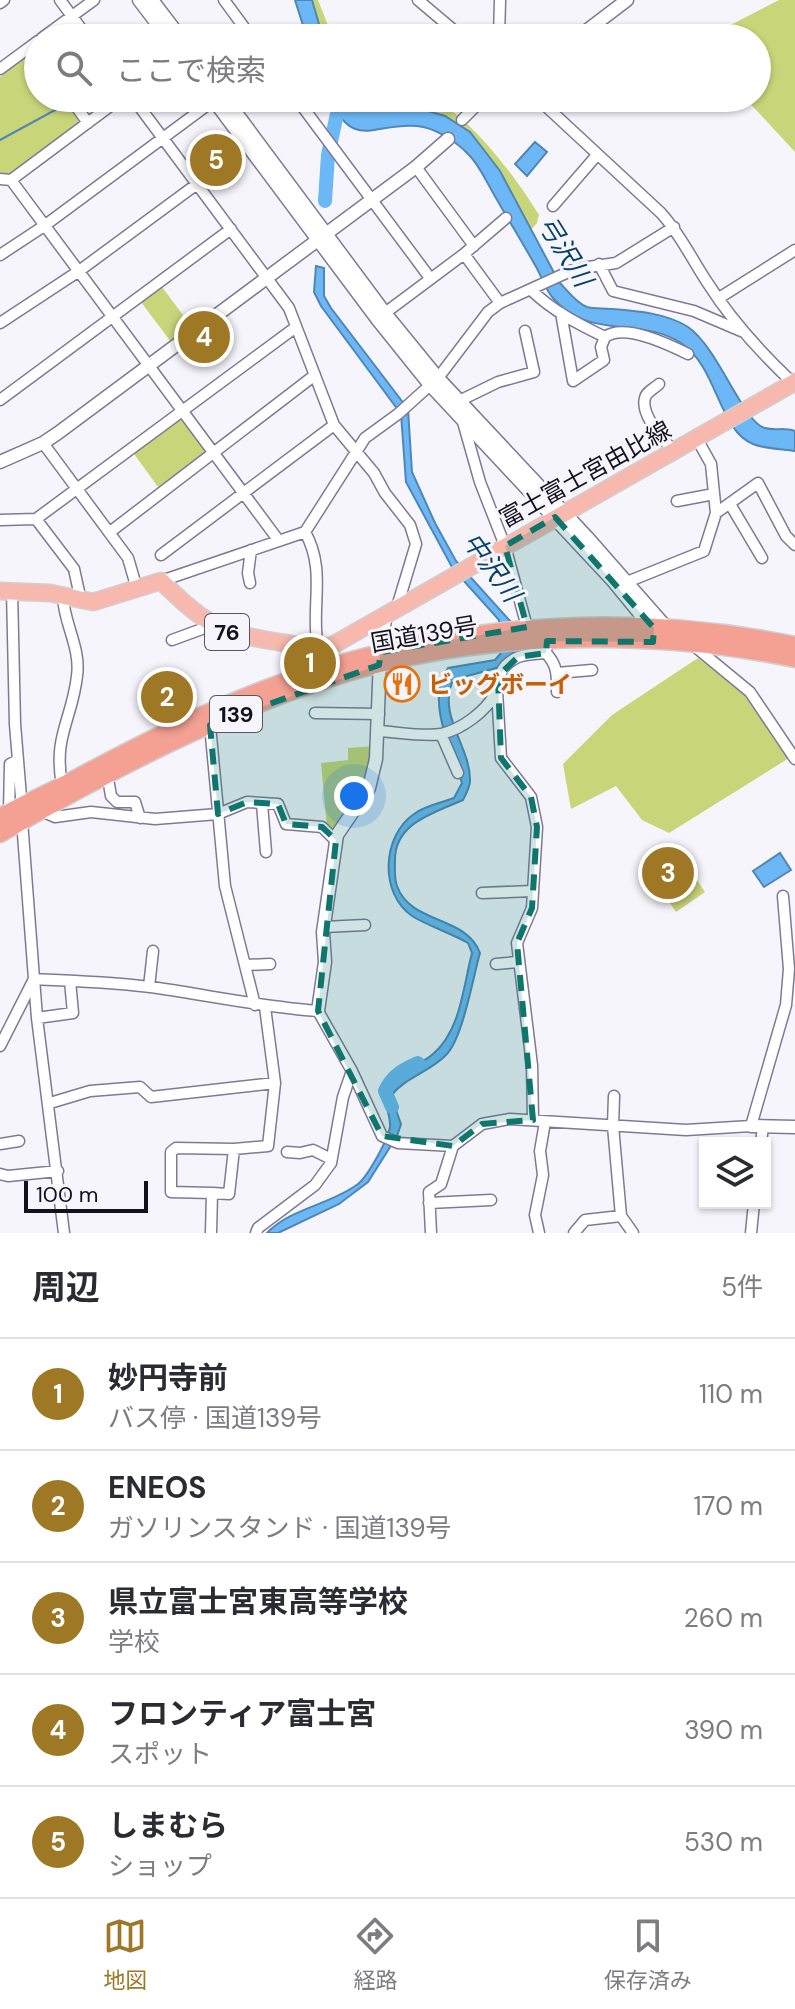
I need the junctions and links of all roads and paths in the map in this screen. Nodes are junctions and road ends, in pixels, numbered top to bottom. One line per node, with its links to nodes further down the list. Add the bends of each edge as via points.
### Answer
1 (60, 0): 9 (street)
2 (94, 0): 9 (street)
3 (139, 0): 12 (street)
4 (152, 0): 13 (street)
5 (224, 0): 14 (street)
6 (418, 0): 15 (street)
7 (500, 0): 16 (street)
8 (627, 0): 17 (street)
9 (72, 16): 10 (street); 11 (street)
10 (61, 24)
11 (78, 24)
12 (157, 24)
13 (170, 24)
14 (242, 24)
15 (446, 24)
16 (499, 24)
17 (595, 24)
18 (24, 51): 19 (street)
19 (0, 69)
20 (80, 112): 29 (street)
21 (103, 112): 29 (street)
22 (144, 112): 30 (street)
23 (199, 112): 30 (street)
24 (227, 112): 42 (street)
25 (306, 112): 36 (street)
26 (470, 112): 28 (street)
27 (552, 112): 32 (street)
28 (462, 120)
29 (88, 123): 34 (street)
30 (163, 138): 35 (street); 39 (street)
31 (448, 139): 33 (street)
32 (597, 155): 37 (street); 40 (street)
33 (416, 167): 36 (street); 43 (street)
34 (6, 179): 39 (street)
35 (197, 184): 41 (street); 48 (street)
36 (372, 200): 42 (street); 50 (street)
37 (553, 206)
38 (506, 218): 43 (street)
39 (44, 226): 46 (street); 48 (street)
40 (674, 227): 47 (street, via 616,263); 52 (street)
41 (231, 229): 49 (street); 56 (street)
42 (322, 237): 49 (street); 54 (street); 65 (street)
43 (474, 246): 45 (street)
44 (795, 250): 52 (street)
45 (464, 254): 50 (street); 53 (street)
46 (0, 255)
47 (599, 264): 51 (street); 60 (street, via 613,291 694,311)
48 (79, 271): 56 (street); 57 (street)
49 (266, 278): 58 (street); 63 (street)
50 (430, 278): 54 (street)
51 (537, 287): 53 (street); 55 (street)
52 (719, 298): 60 (street)
53 (500, 303): 65 (street, via 476,325)
54 (385, 313): 65 (street)
55 (561, 313): 61 (street); 61 (street, via 573,381 604,360)
56 (112, 318): 63 (street); 68 (street)
57 (0, 323)
58 (296, 327): 64 (street); 70 (street)
59 (525, 331): 69 (street, via 534,372)
60 (743, 332): 66 (street)
61 (605, 337): 62 (street, via 624,333 662,341)
62 (688, 354)
63 (148, 365): 70 (street); 74 (street)
64 (315, 375): 72 (street); 76 (street)
65 (434, 382): 69 (street); 71 (street); 75 (street)
66 (794, 383): 73 (main road, 富士富士宮由比線)
67 (659, 384): 77 (street, via 648,393 646,408)
68 (0, 400)
69 (459, 401): 85 (street)
70 (182, 410): 76 (street); 79 (street)
71 (463, 422): 85 (street); 92 (street)
72 (334, 425): 75 (street); 80 (street)
73 (697, 439): 77 (main road, 富士富士宮由比線); 81 (street, via 711,464)
74 (43, 443): 78 (street); 79 (street)
75 (355, 450): 89 (street); 103 (street, via 414,534 416,544)
76 (213, 452): 80 (street); 88 (street)
77 (674, 452): 85 (main road, 富士富士宮由比線)
78 (0, 462)
79 (77, 488): 86 (street); 88 (street)
80 (243, 494): 90 (street); 94 (street)
81 (714, 494): 82 (street); 84 (street)
82 (677, 501)
83 (730, 504): 84 (street); 91 (street, via 758,483); 95 (street)
84 (716, 513): 97 (street, via 704,551)
85 (559, 514): 92 (main road, 富士富士宮由比線); 97 (street); 106 (street)
86 (36, 519): 87 (street); 102 (street, via 74,569)
87 (0, 520)
88 (110, 532): 99 (street, via 128,558)
89 (305, 532): 90 (street); 111 (street, via 317,565)
90 (279, 541): 93 (street)
91 (795, 545)
92 (505, 546): 103 (main road, 富士富士宮由比線); 105 (street)
93 (251, 550): 96 (street); 98 (street)
94 (161, 555)
95 (762, 558)
96 (161, 581): 99 (main road); 104 (main road, 76)
97 (627, 582): 106 (street)
98 (250, 583)
99 (137, 589): 102 (main road)
100 (6, 591): 101 (main road); 124 (street)
101 (63, 597): 102 (main road); 127 (street, via 78,673 59,745)
102 (81, 601)
103 (392, 610): 111 (main road, 富士富士宮由比線); 112 (street)
104 (208, 623): 107 (street); 111 (main road, 76, via 239,636)
105 (525, 632): 106 (highway, 国道139号 / 139); 110 (highway, 国道139号 / 139); 112 (highway, 国道139号 / 139)
106 (658, 633): 108 (highway, 国道139号 / 139); 109 (highway, 国道139号 / 139); 110 (highway, 国道139号 / 139)
107 (172, 640)
108 (691, 643): 113 (highway, 国道139号 / 139); 123 (street, via 750,692)
109 (795, 645)
110 (547, 647): 115 (street); 116 (street, via 502,669)
111 (318, 649)
112 (380, 658): 119 (street); 120 (highway, 国道139号 / 139); 127 (highway, 国道139号 / 139, via 304,675 246,696)
113 (795, 659)
114 (592, 670): 115 (street)
115 (557, 673): 117 (street)
116 (497, 691): 122 (street, via 476,716); 136 (street, via 501,758 531,797 535,812)
117 (557, 692)
118 (315, 713): 119 (street)
119 (379, 714): 121 (street)
120 (210, 725): 130 (highway, 国道139号 / 139); 131 (street)
121 (379, 731): 122 (street); 134 (street, via 369,788)
122 (441, 734): 125 (street)
123 (795, 759)
124 (18, 760): 128 (street); 133 (street, via 10,764)
125 (458, 773)
126 (109, 784): 132 (street, via 117,802 135,802)
127 (62, 785): 133 (highway, 国道139号 / 139)
128 (21, 797)
129 (262, 804): 131 (street, via 247,802); 134 (street, via 278,804 286,824 322,827); 135 (street)
130 (41, 811): 132 (street, via 55,817 91,812); 133 (highway, 国道139号 / 139)
131 (218, 814): 132 (street); 146 (street, via 225,886)
132 (140, 818)
133 (10, 824): 147 (street, via 26,882)
134 (336, 841): 141 (street)
135 (266, 852)
136 (532, 891): 137 (street); 143 (street)
137 (482, 893)
138 (783, 896): 139 (street)
139 (790, 909): 160 (street, via 786,1005)
140 (365, 925): 141 (street)
141 (324, 927): 151 (street)
142 (153, 951): 149 (street)
143 (517, 962): 145 (street); 158 (street)
144 (270, 964): 146 (street)
145 (496, 964)
146 (246, 965): 150 (street)
147 (34, 979): 148 (street); 152 (street); 153 (street)
148 (70, 981): 149 (street); 152 (street, via 73,1013)
149 (149, 987): 150 (street)
150 (260, 1006): 151 (street); 155 (street)
151 (318, 1011): 154 (street)
152 (37, 1018): 157 (street)
153 (0, 1046)
154 (352, 1071): 165 (street, via 382,1136 400,1143); 168 (street)
155 (275, 1083): 157 (street, via 151,1097 140,1087 90,1091); 166 (street, via 268,1146)
156 (614, 1096): 159 (street)
157 (50, 1103): 169 (street)
158 (539, 1121): 159 (street); 165 (street, via 482,1124); 180 (street)
159 (613, 1126): 160 (street); 175 (street)
160 (757, 1126): 161 (street); 162 (street)
161 (795, 1127)
162 (760, 1137)
163 (19, 1141): 164 (street)
164 (0, 1144)
165 (453, 1146): 173 (street, via 441,1184 429,1192)
166 (234, 1149): 171 (street, via 229,1194); 171 (street, via 171,1152 171,1192)
167 (287, 1152): 168 (street, via 313,1150)
168 (331, 1159): 179 (street, via 315,1185)
169 (58, 1171): 170 (street); 177 (street)
170 (0, 1174)
171 (212, 1193): 178 (street)
172 (491, 1200): 173 (street)
173 (429, 1203): 176 (street)
174 (753, 1209): 183 (street)
175 (621, 1216): 181 (street, via 585,1220); 182 (street)
176 (428, 1232)
177 (64, 1233)
178 (211, 1233)
179 (256, 1233)
180 (539, 1233)
181 (574, 1233)
182 (633, 1233)
183 (751, 1233)

